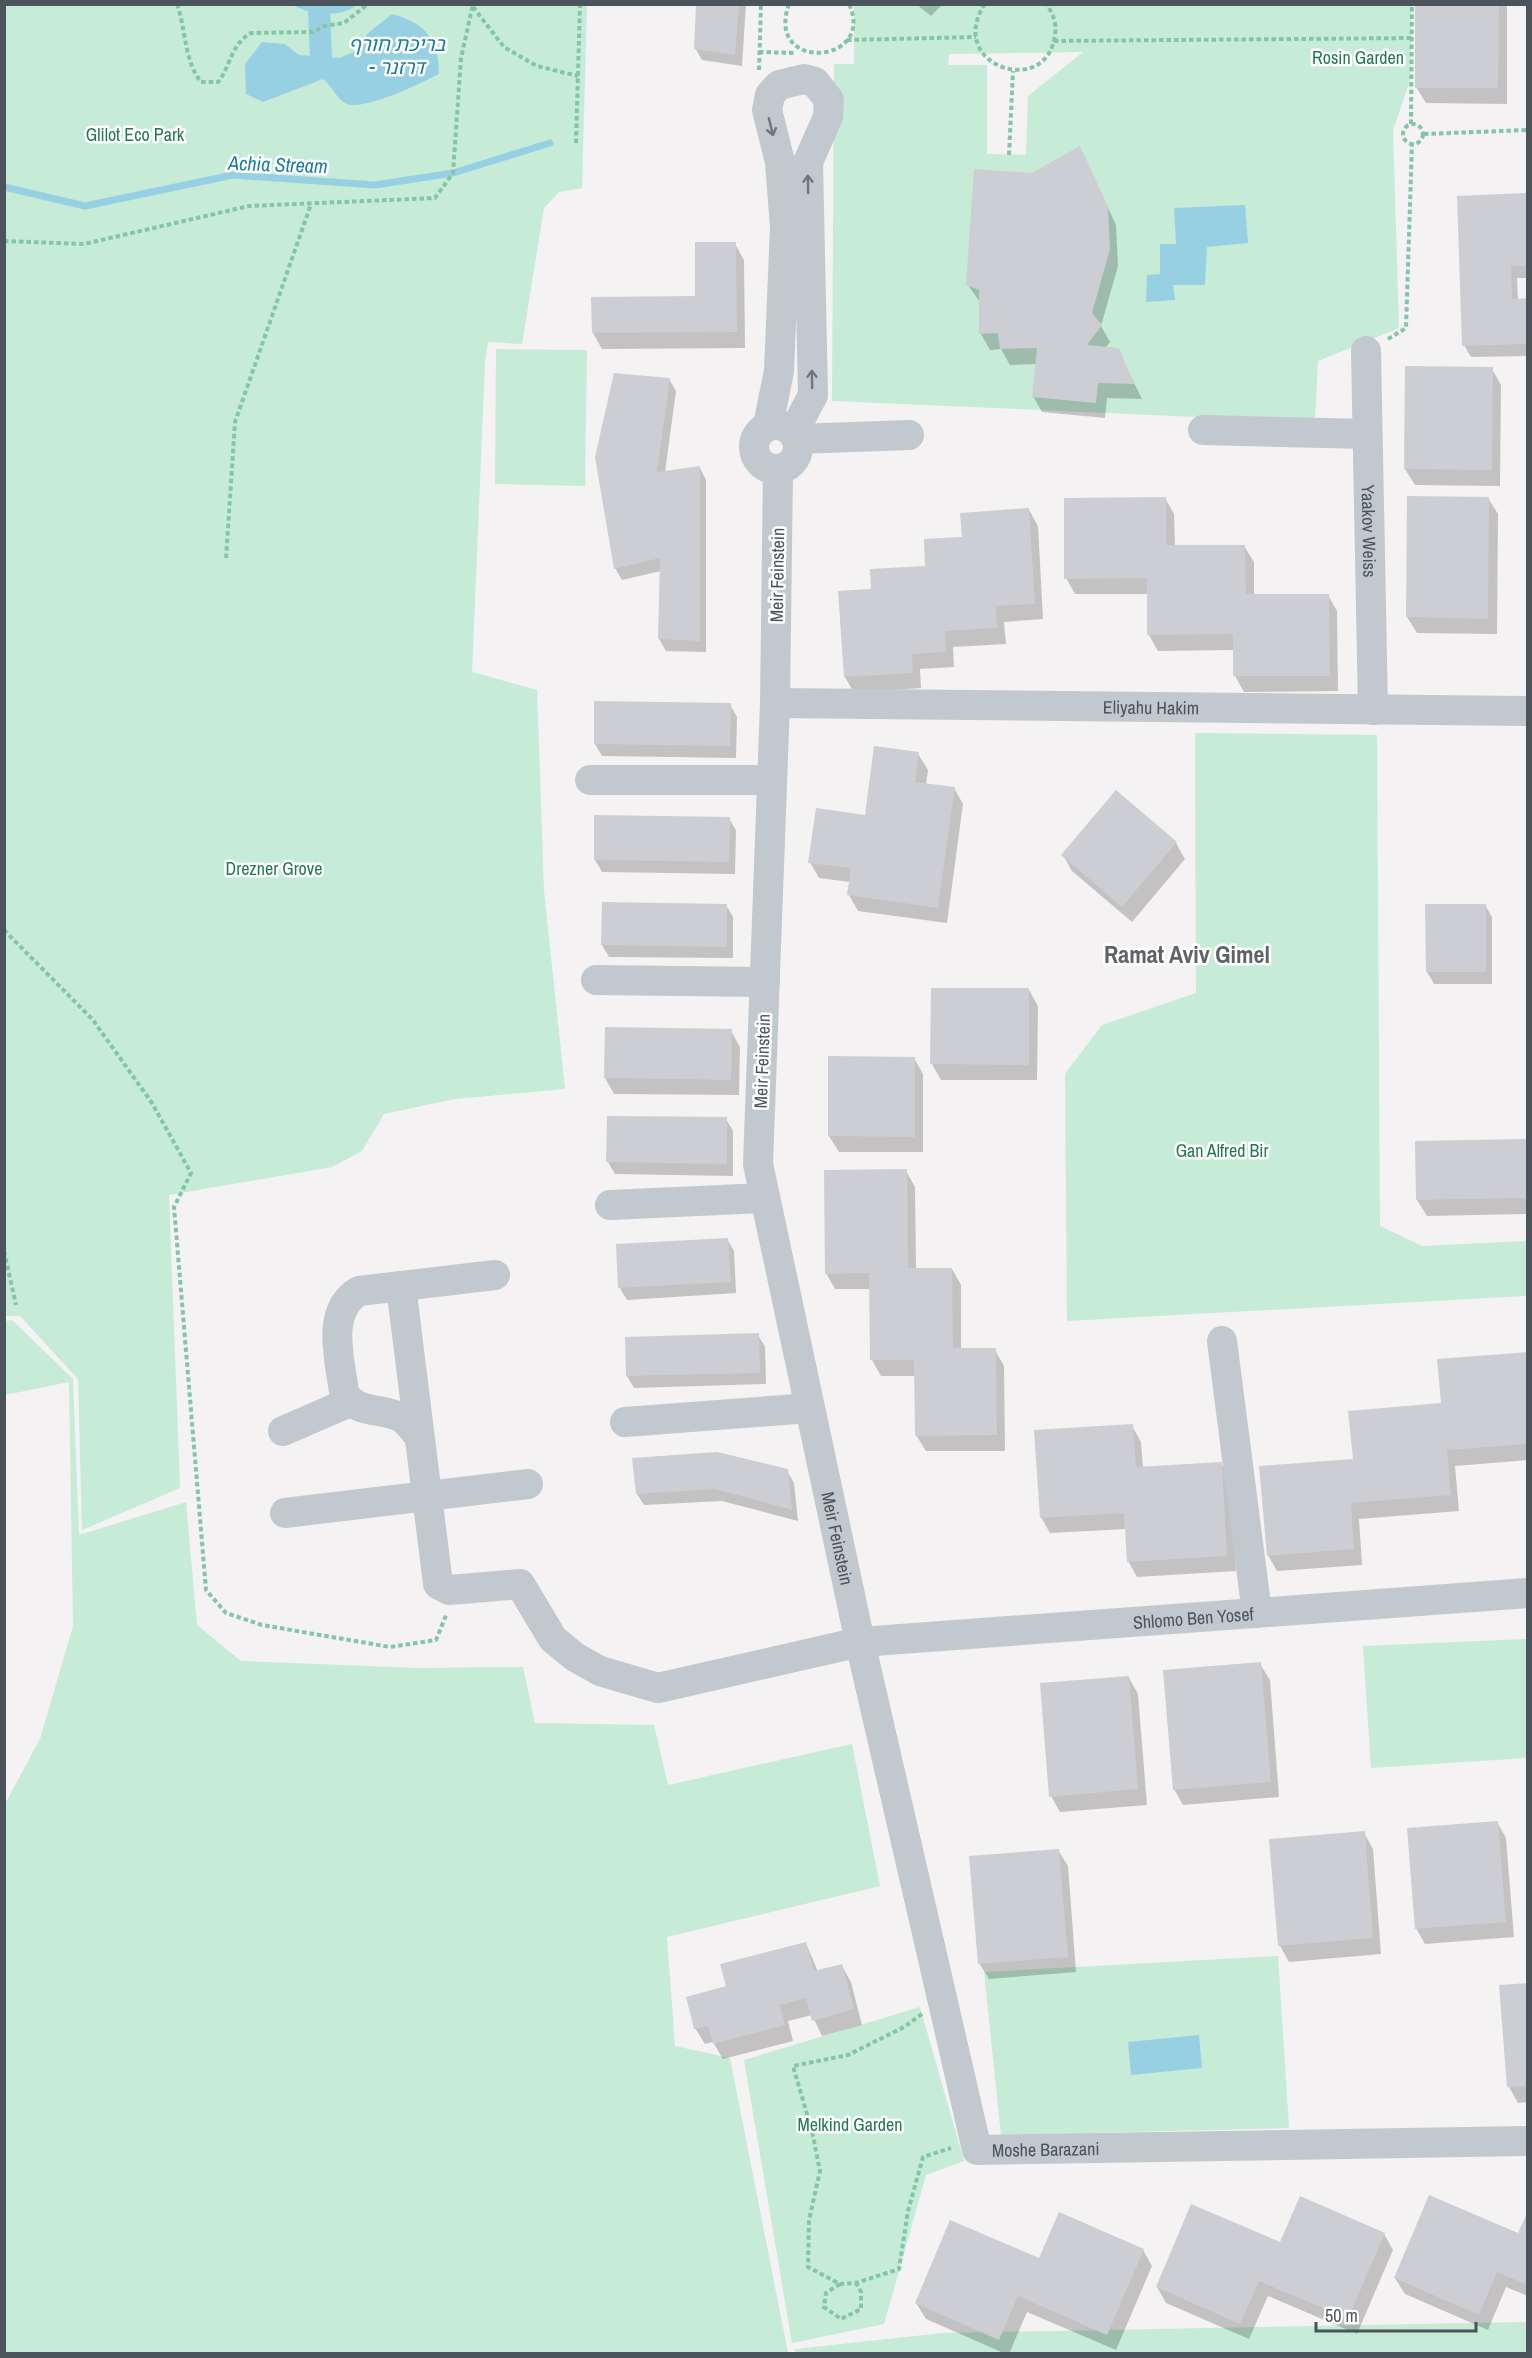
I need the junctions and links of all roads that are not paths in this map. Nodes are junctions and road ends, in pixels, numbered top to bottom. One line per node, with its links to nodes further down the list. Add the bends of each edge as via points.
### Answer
1 (1366, 351): 4 (street, Yaakov Weiss)
2 (1203, 430): 4 (street)
3 (786, 432): 3 (street, one-way to 3, via 813,395 808,162 828,117 829,100 815,82 804,79 779,85 770,95 767,110 780,162 785,227 779,371); 5 (street); 6 (street, via 798,453); 6 (street, via 758,435 754,448 759,461)
4 (1367, 434): 8 (street, Yaakov Weiss)
5 (909, 435)
6 (778, 469): 7 (street, Meir Feinstein)
7 (776, 703): 8 (street, Eliyahu Hakim); 11 (street, Meir Feinstein)
8 (1373, 710): 9 (street, Eliyahu Hakim)
9 (1527, 711)
10 (590, 780): 11 (street)
11 (772, 780): 13 (street, Meir Feinstein)
12 (596, 980): 13 (street)
13 (765, 982): 14 (street, Meir Feinstein, via 758,1164)
14 (765, 1198): 15 (street); 21 (street, Meir Feinstein)
15 (610, 1205)
16 (495, 1275): 17 (street)
17 (401, 1286): 19 (street); 20 (street, via 358,1291 340,1312 344,1392)
18 (1222, 1341): 30 (street)
19 (412, 1385): 22 (street); 25 (street)
20 (350, 1402): 22 (street); 24 (street)
21 (810, 1408): 23 (street); 31 (street, Meir Feinstein)
22 (382, 1413): 25 (street, via 401,1418)
23 (625, 1422)
24 (283, 1431)
25 (418, 1435): 27 (street)
26 (528, 1484): 27 (street)
27 (426, 1495): 28 (street); 31 (street, Shlomo Ben Yosef, via 438,1584 449,1590 520,1584 553,1639 600,1671 658,1688)
28 (285, 1513)
29 (1527, 1593): 30 (street, Shlomo Ben Yosef)
30 (1257, 1613): 31 (street, Shlomo Ben Yosef)
31 (860, 1642): 32 (street, Moshe Barazani, via 977,2150)
32 (1527, 2141)

